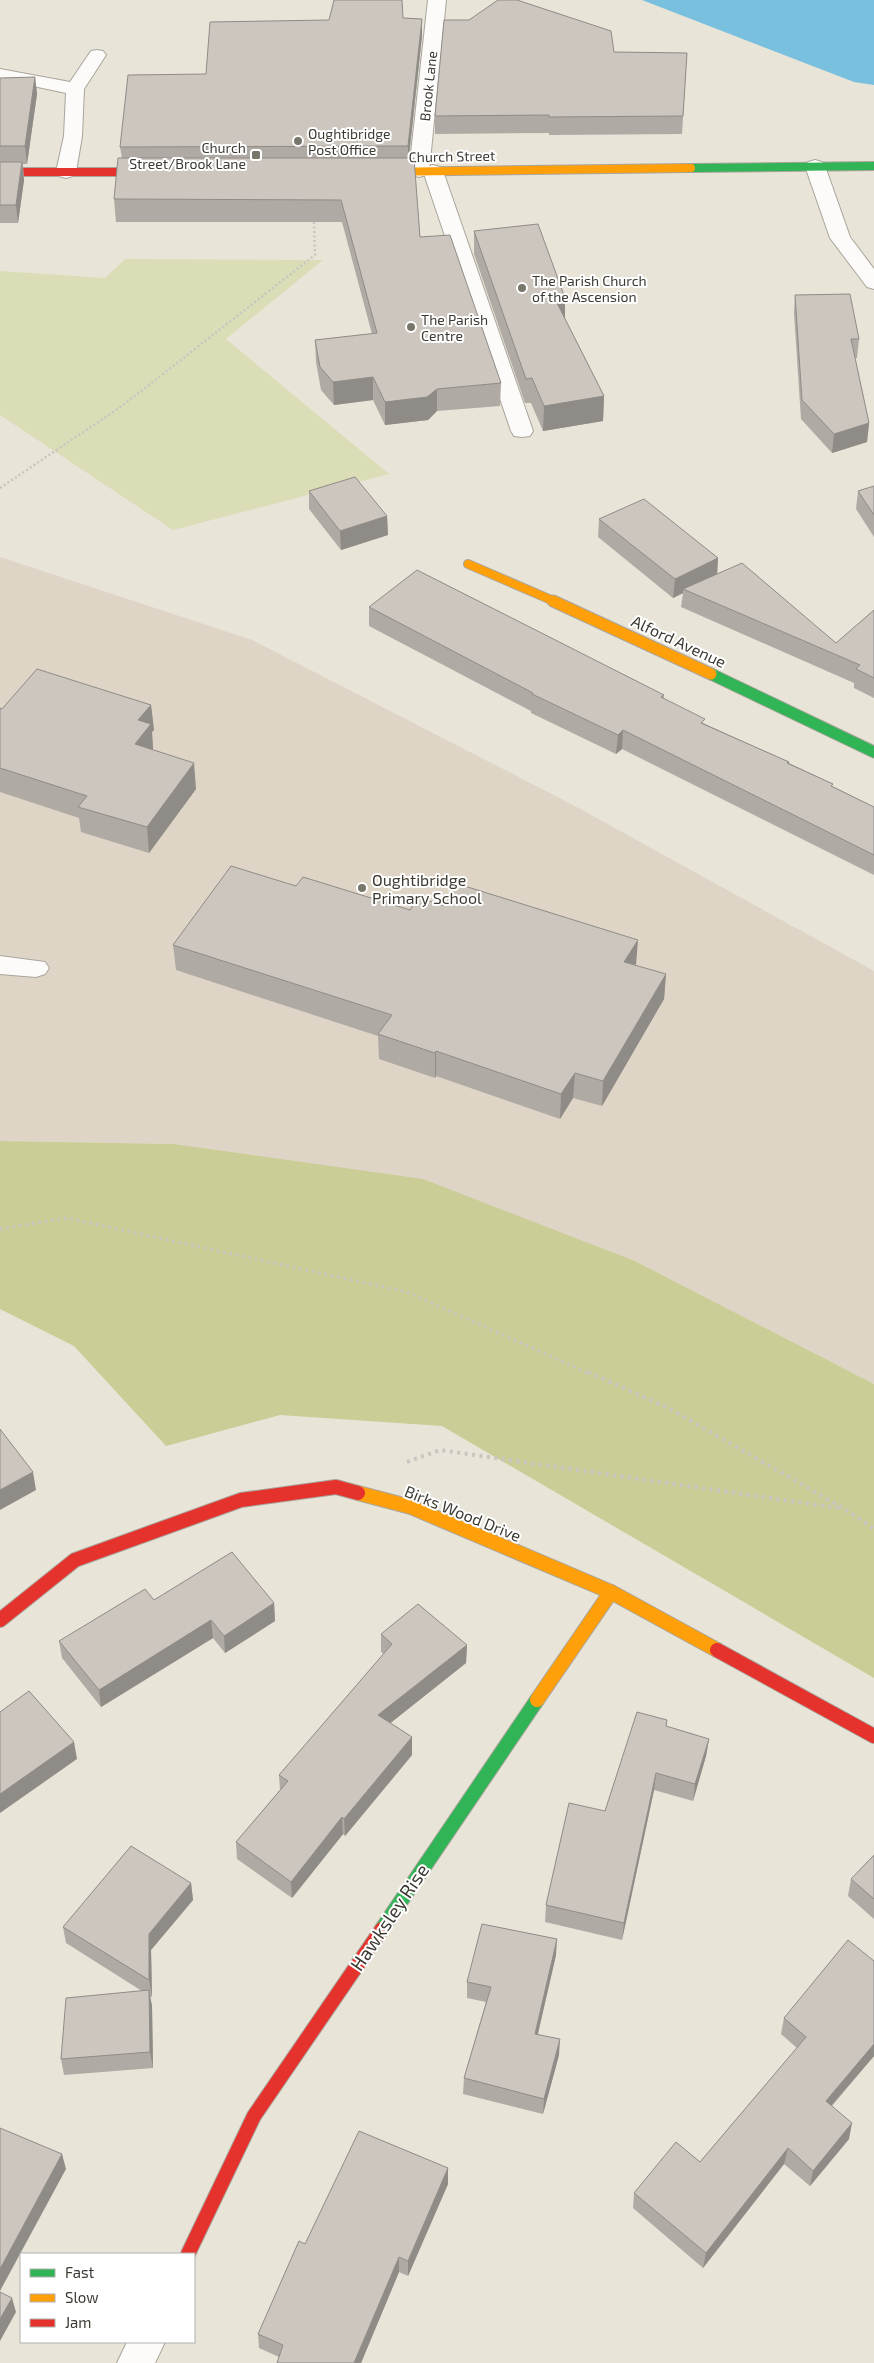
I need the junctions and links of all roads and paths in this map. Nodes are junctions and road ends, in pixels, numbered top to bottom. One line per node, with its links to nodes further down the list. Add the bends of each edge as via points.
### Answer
1 (437, 0): 7 (street, Brook Lane)
2 (97, 55): 4 (street)
3 (0, 74): 4 (street)
4 (75, 89): 9 (street)
5 (815, 166): 6 (street, Church Street); 7 (street, Church Street); 13 (street, via 840,238)
6 (874, 166)
7 (426, 171): 11 (street, Church Street); 14 (street)
8 (0, 172): 9 (street)
9 (66, 172): 10 (street)
10 (165, 172)
11 (361, 172)
12 (314, 218): 15 (path, via 315,255 190,356 46,460)
13 (874, 283)
14 (522, 431)
15 (0, 488)
16 (468, 564): 17 (street, Alford Avenue, via 600,621)
17 (874, 752)
18 (0, 964): 19 (street)
19 (36, 968)
20 (0, 1229): 22 (path, via 67,1218 407,1292 670,1409)
21 (405, 1462): 22 (path, via 440,1450)
22 (843, 1508): 23 (path)
23 (874, 1529)
24 (611, 1592): 25 (street, Birks Wood Drive, via 411,1507 336,1487 240,1500 75,1560); 26 (street, Birks Wood Drive); 27 (street, Hawksley Rise, via 254,2116)
25 (0, 1620)
26 (874, 1736)
27 (188, 2253)
28 (146, 2343): 29 (street)
29 (136, 2363)

